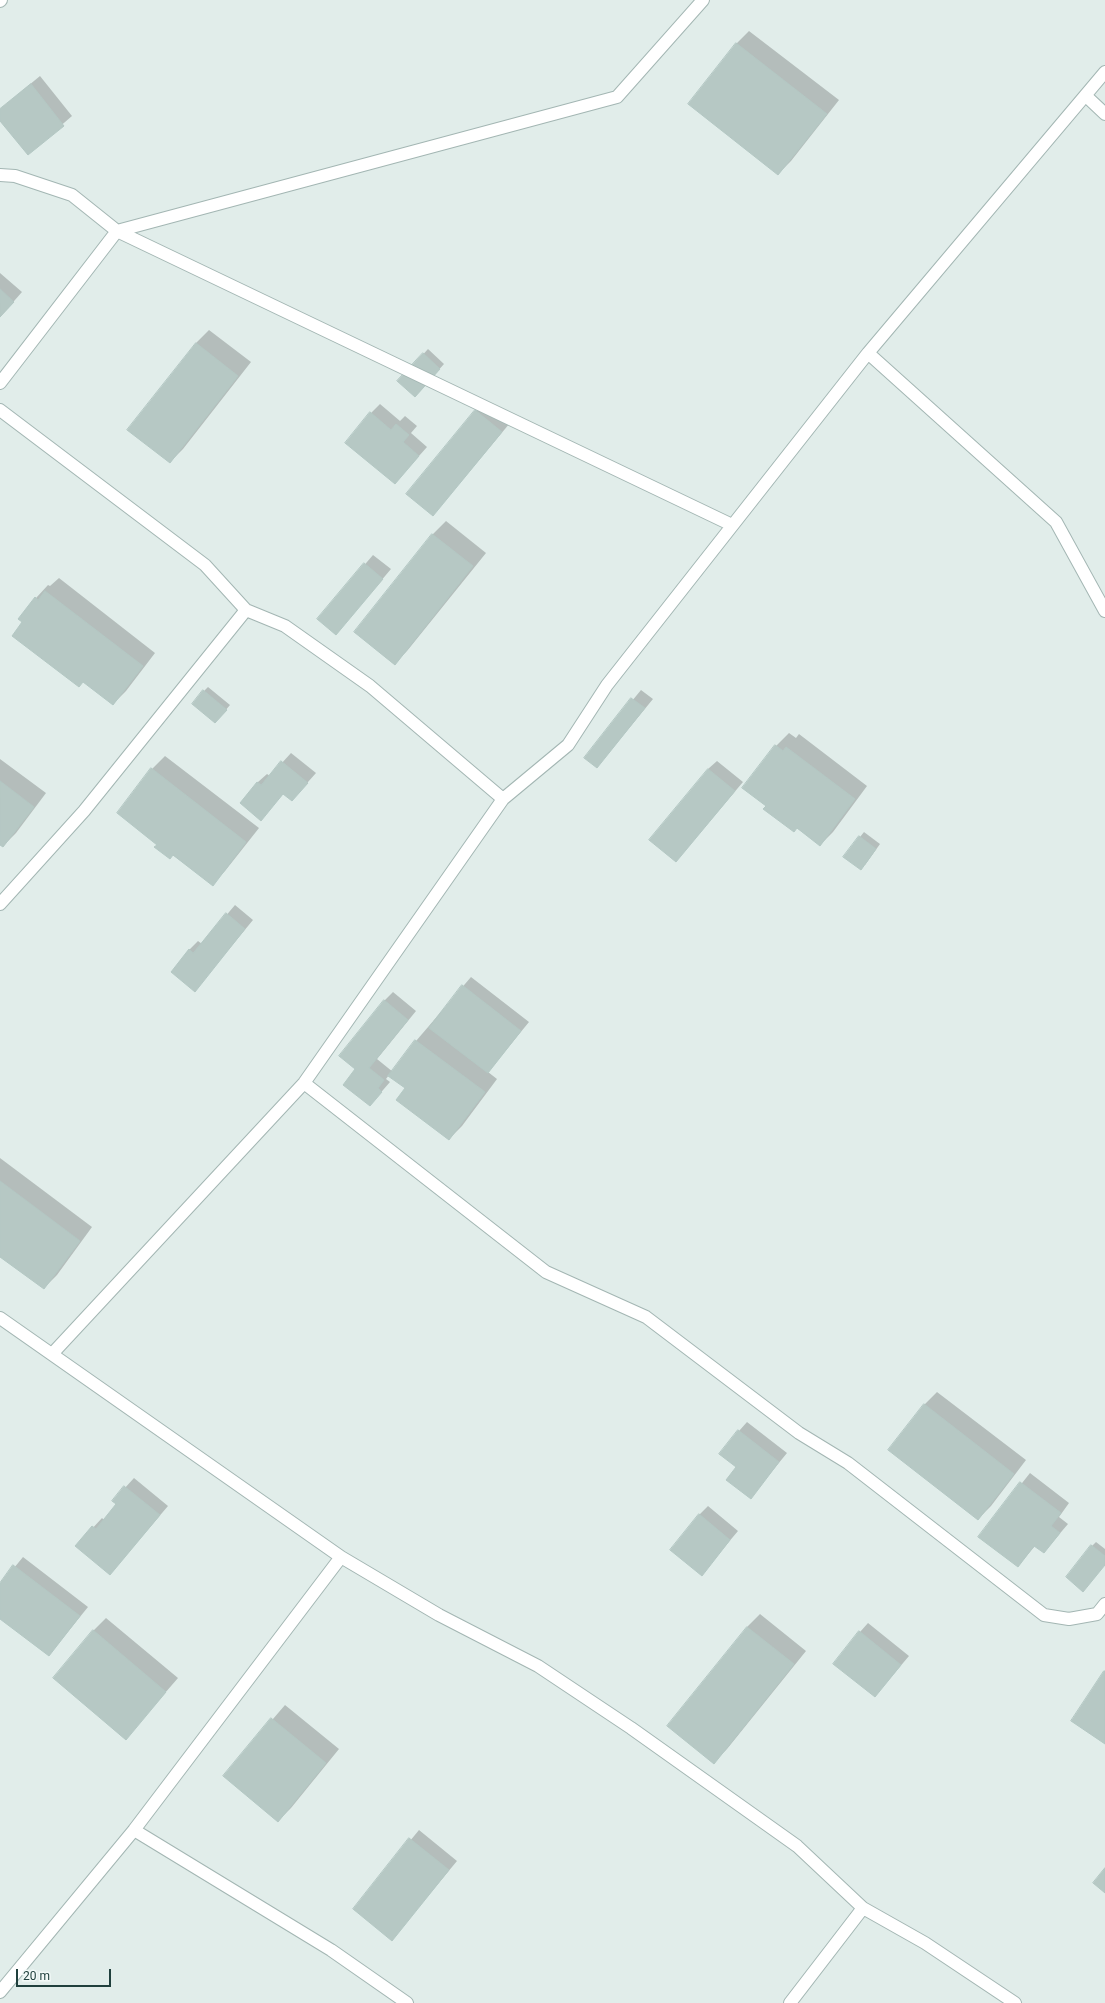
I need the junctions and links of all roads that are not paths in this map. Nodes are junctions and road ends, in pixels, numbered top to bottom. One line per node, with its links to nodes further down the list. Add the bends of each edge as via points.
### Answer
1 (703, 0): 6 (street, via 617,97)
2 (1105, 72): 3 (street)
3 (1086, 96): 4 (street); 7 (street)
4 (1105, 114)
5 (0, 175): 6 (street, via 15,176 72,195)
6 (117, 231): 8 (street); 10 (street)
7 (868, 353): 10 (street); 12 (street, via 1056,522)
8 (0, 383)
9 (0, 410): 11 (street, via 205,565)
10 (732, 525): 13 (street, via 607,685 568,745)
11 (246, 610): 13 (street, via 285,626 370,686); 14 (street, via 84,812)
12 (1105, 611)
13 (503, 799): 15 (street)
14 (0, 904)
15 (304, 1083): 17 (street); 19 (street, via 546,1272 646,1317 799,1433 848,1463 1044,1615 1069,1619 1097,1614)
16 (0, 1318): 17 (street)
17 (52, 1354): 18 (street)
18 (341, 1557): 20 (street); 21 (street, via 439,1615 538,1666 631,1728 797,1846)
19 (1105, 1604)
20 (134, 1830): 22 (street); 23 (street, via 331,1950)
21 (863, 1908): 24 (street); 25 (street, via 925,1943)
22 (0, 1992)
23 (407, 2003)
24 (790, 2003)
25 (1015, 2003)

